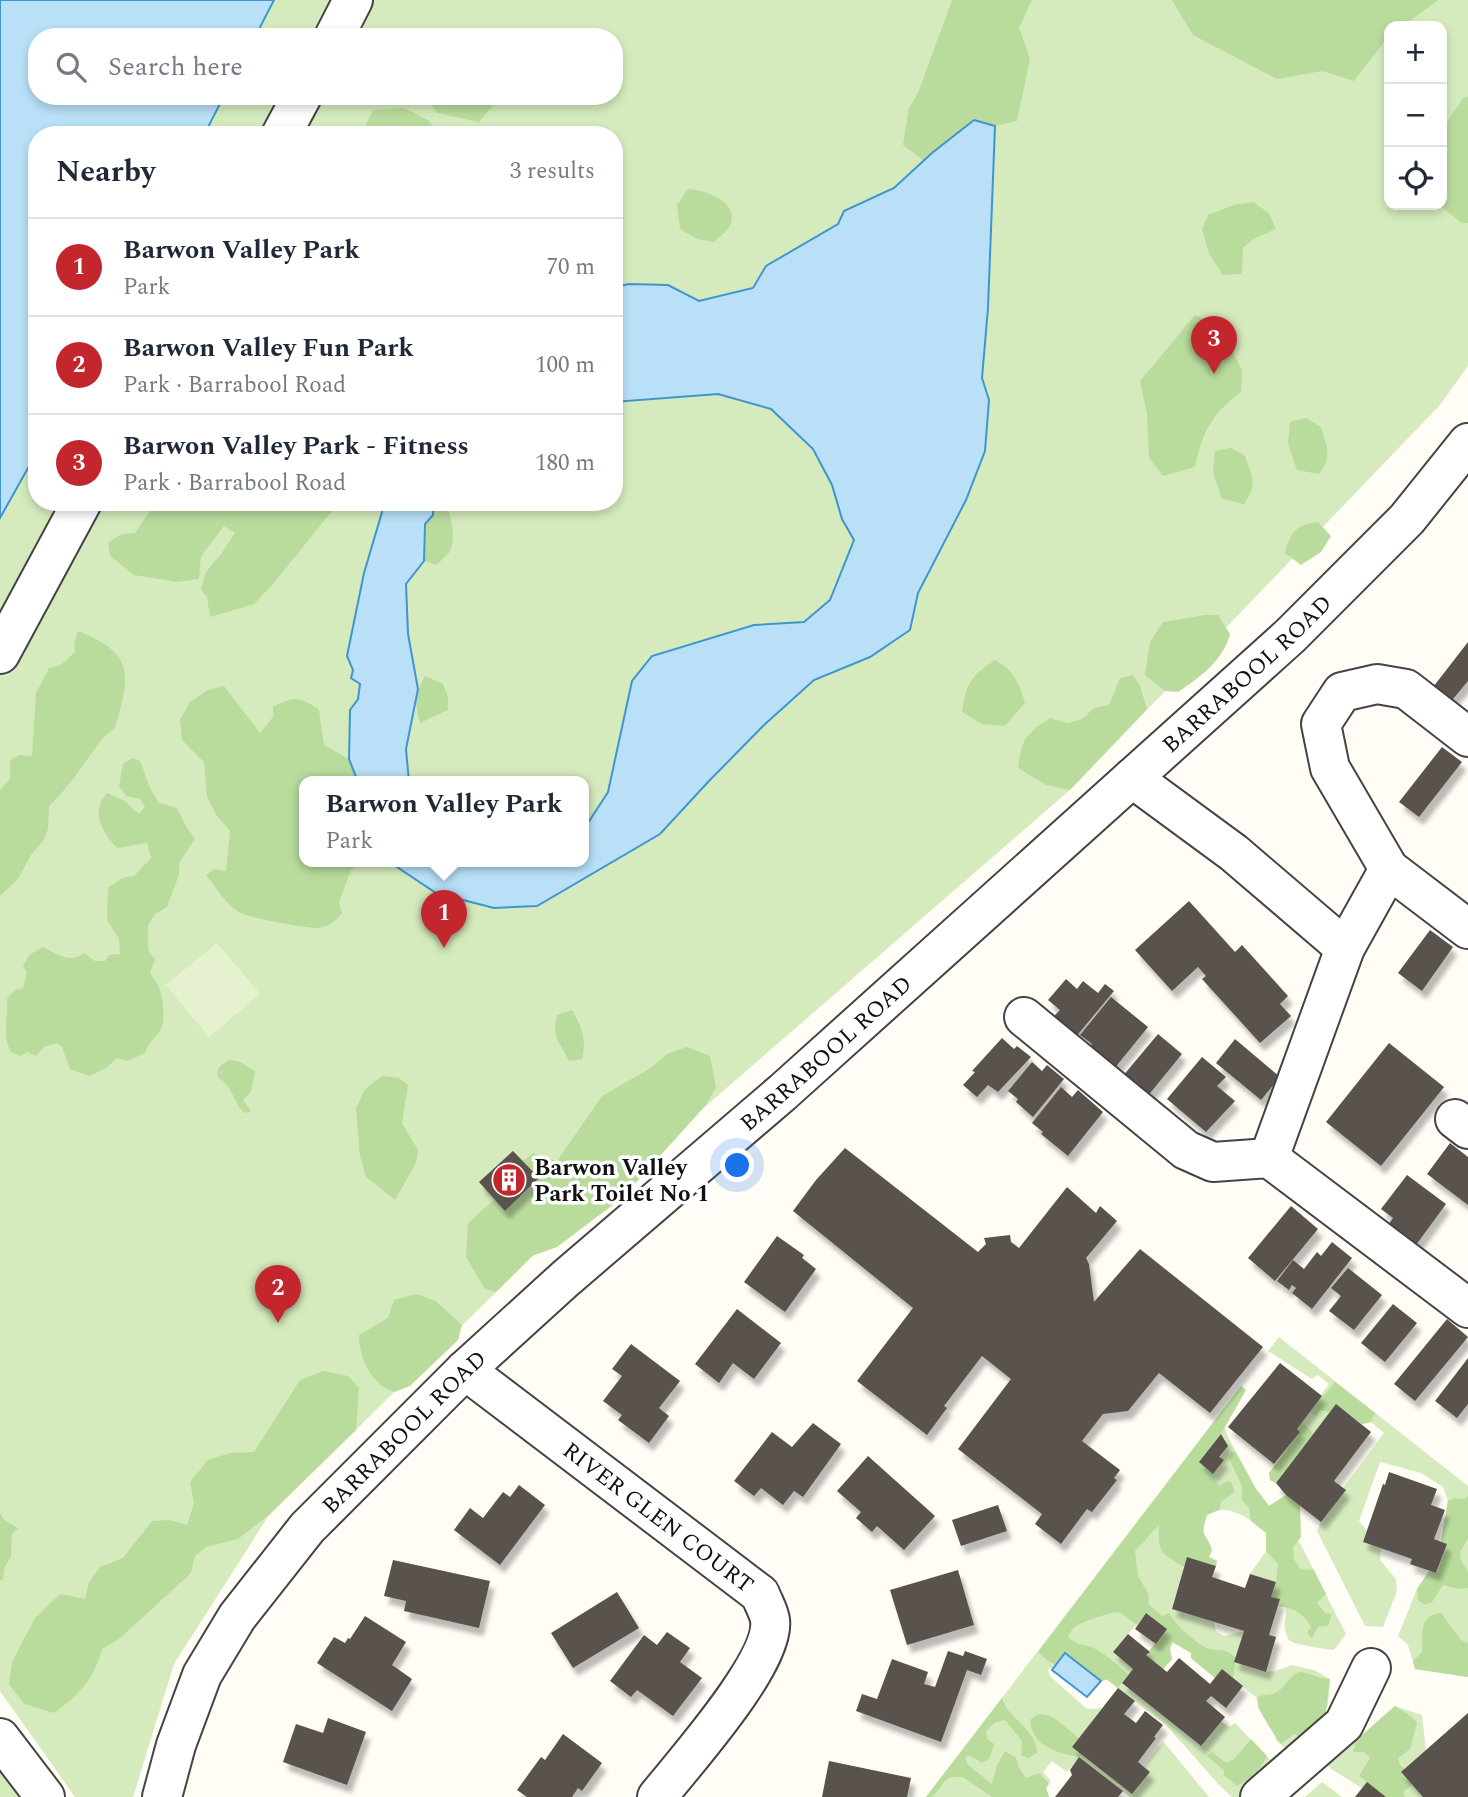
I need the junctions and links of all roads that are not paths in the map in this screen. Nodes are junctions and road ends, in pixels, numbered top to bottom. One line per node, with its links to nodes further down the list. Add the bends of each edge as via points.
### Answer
1 (353, 0): 2 (street)
2 (339, 28)
3 (297, 105): 4 (street)
4 (286, 126)
5 (1468, 443): 9 (street, BARRABOOL ROAD, via 1407,519 1348,580)
6 (77, 511): 7 (street)
7 (0, 654)
8 (1468, 737): 10 (street, via 1406,689 1377,684 1342,692 1321,724 1331,768)
9 (1132, 778): 12 (street, via 1234,853); 16 (street, BARRABOOL ROAD)
10 (1389, 869): 11 (street); 12 (street)
11 (1468, 929)
12 (1345, 948): 14 (street)
13 (1024, 1017): 14 (street, via 1186,1150 1213,1163)
14 (1269, 1158): 15 (street)
15 (1468, 1308)
16 (466, 1370): 20 (street, BARRABOOL ROAD, via 307,1528 237,1617 202,1675); 21 (street, RIVER GLEN COURT, via 760,1594 770,1621 764,1650 750,1679)
17 (1371, 1668): 22 (street, via 1344,1724)
18 (0, 1738): 19 (street)
19 (45, 1797)
20 (162, 1797)
21 (657, 1797)
22 (1260, 1797)

